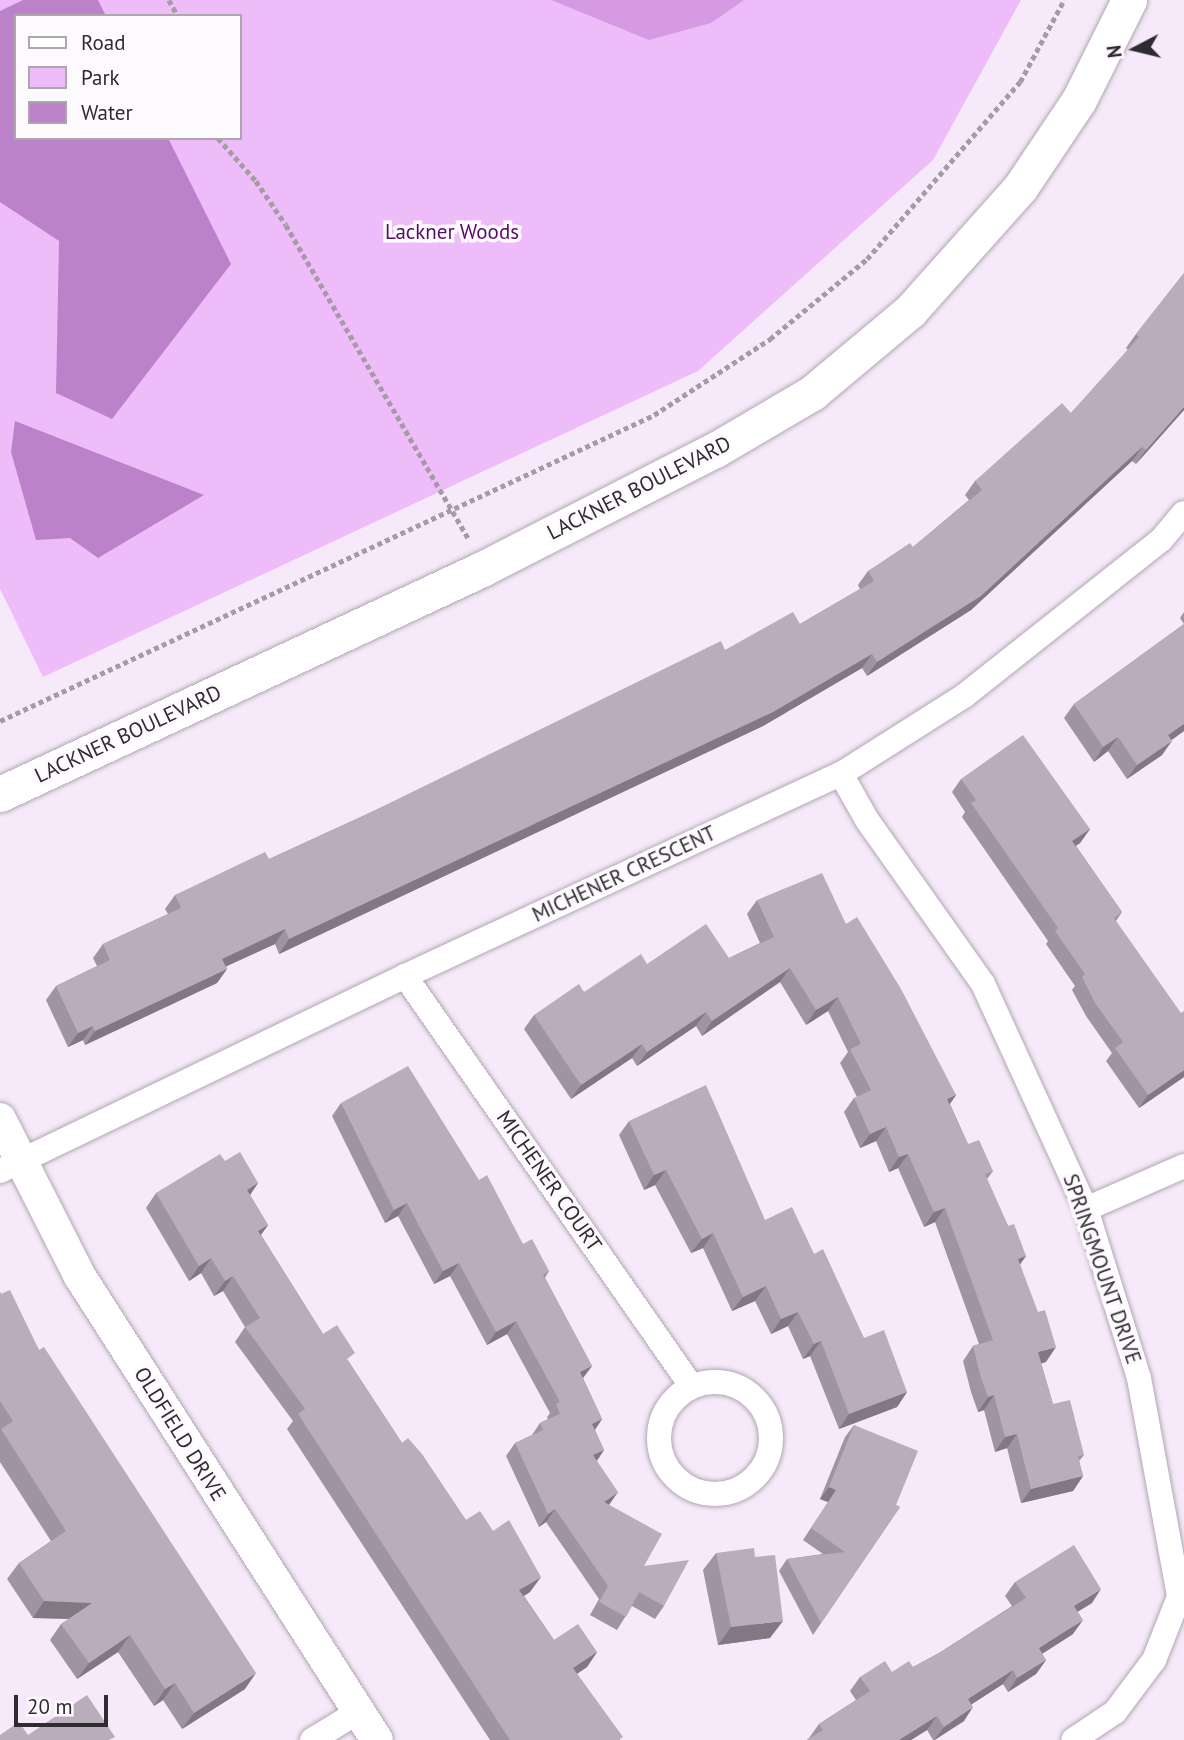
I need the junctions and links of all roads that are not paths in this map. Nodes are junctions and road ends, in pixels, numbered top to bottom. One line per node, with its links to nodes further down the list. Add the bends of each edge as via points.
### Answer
1 (1129, 0): 4 (main road, LACKNER BOULEVARD, via 1080,100 1020,188 910,311 812,393 715,450 482,569)
2 (1184, 513): 3 (street, MICHENER CRESCENT, via 1161,540 964,696)
3 (841, 774): 5 (street, MICHENER CRESCENT); 9 (street, SPRINGMOUNT DRIVE, via 867,820 983,985)
4 (0, 794)
5 (405, 976): 8 (street, MICHENER CRESCENT); 10 (street, MICHENER COURT)
6 (0, 1119): 8 (street, OLDFIELD DRIVE)
7 (1184, 1166): 9 (street)
8 (9, 1167): 12 (street, OLDFIELD DRIVE)
9 (1086, 1209): 11 (street, SPRINGMOUNT DRIVE, via 1139,1378)
10 (692, 1387): 10 (street, via 666,1410 660,1429 660,1449 667,1468 697,1492 716,1495 740,1489 756,1478 769,1456 772,1437 766,1414 755,1398 731,1384)
11 (1182, 1597): 15 (street, SPRINGMOUNT DRIVE, via 1154,1660 1115,1712)
12 (358, 1712): 13 (street); 14 (street, OLDFIELD DRIVE)
13 (312, 1740)
14 (377, 1740)
15 (1073, 1740)

